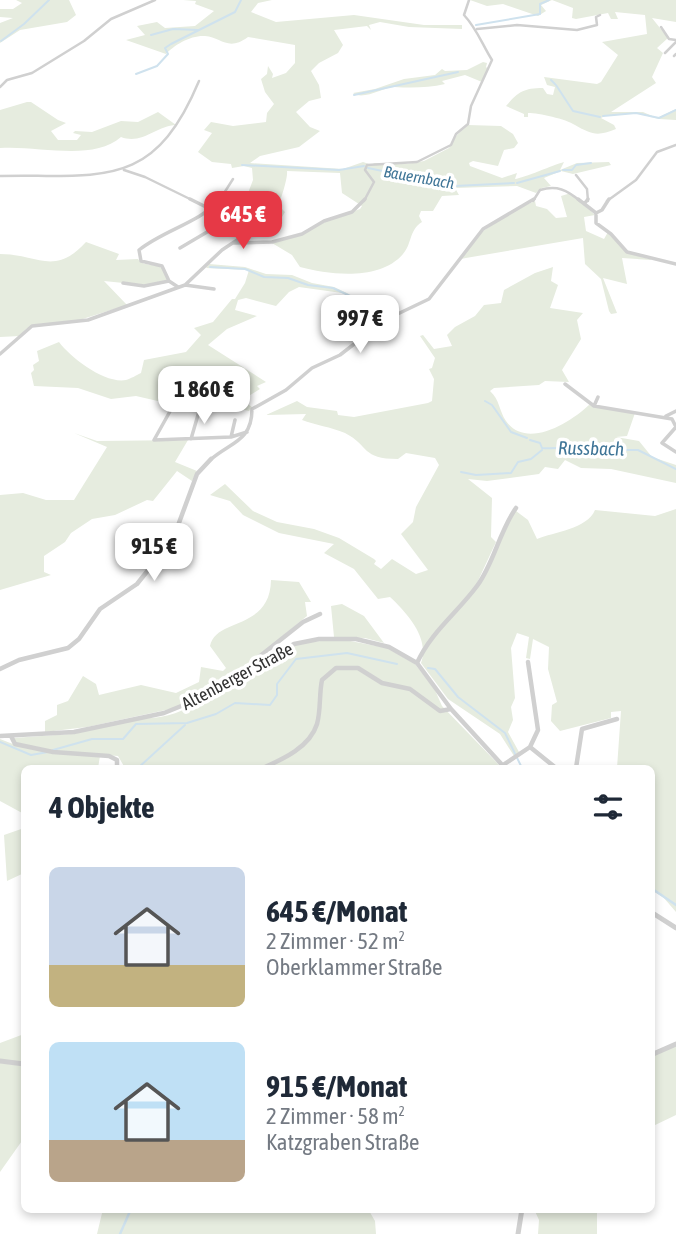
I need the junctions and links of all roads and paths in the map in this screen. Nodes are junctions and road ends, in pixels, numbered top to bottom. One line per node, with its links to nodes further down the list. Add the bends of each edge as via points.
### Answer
1 (155, 0): 9 (street, via 114,17 32,73 7,80)
2 (469, 0): 5 (street, via 464,15)
3 (600, 15): 5 (street, via 597,24 580,30 517,25)
4 (661, 27): 6 (street)
5 (477, 29): 21 (street, via 492,63 471,106 469,122 451,145 417,162 365,167 373,182 362,205 352,212 272,243)
6 (676, 41): 7 (street)
7 (665, 53)
8 (199, 80): 11 (street, via 177,125 154,150)
9 (0, 87)
10 (676, 145): 18 (street, via 657,152 636,180)
11 (124, 170): 13 (street); 17 (street)
12 (576, 175): 15 (street, via 587,189)
13 (0, 176)
14 (233, 179): 17 (street, via 228,193)
15 (585, 203): 18 (street); 38 (street, via 568,191 548,187 532,202 491,222 433,295 384,320 340,355 254,407)
16 (240, 204): 19 (street, via 235,209)
17 (209, 208): 20 (street); 24 (street, via 139,250 141,261 162,266)
18 (596, 213): 23 (street, via 596,223 627,253)
19 (239, 216): 20 (street); 21 (street, via 257,217 260,225)
20 (225, 222): 22 (street)
21 (233, 243): 26 (street)
22 (180, 248)
23 (676, 264)
24 (169, 281): 25 (street, via 144,286); 27 (street)
25 (123, 283)
26 (185, 285): 27 (street); 28 (street)
27 (178, 288): 29 (street, via 82,321 33,326)
28 (214, 289)
29 (0, 354)
30 (565, 384): 33 (street)
31 (598, 397): 33 (street)
32 (173, 406): 40 (street, via 154,440)
33 (594, 406): 36 (street)
34 (200, 408): 40 (street)
35 (676, 411): 36 (street)
36 (666, 416): 41 (street, via 676,427 663,443)
37 (235, 420): 39 (street)
38 (248, 432): 39 (street); 47 (street, via 200,470 173,539 137,584 100,609 68,648)
39 (231, 437): 40 (street)
40 (191, 439)
41 (676, 452)
42 (516, 508): 45 (street, via 478,584 426,643)
43 (320, 614): 46 (street, via 305,618 255,660)
44 (528, 662): 52 (street, via 538,730)
45 (416, 663): 46 (street, Altenberger Straße, via 373,642 328,638 295,644); 48 (street, Altenberger Straße)
46 (255, 665): 51 (street, Altenberger Straße, via 174,710 74,732)
47 (0, 668)
48 (451, 709): 54 (street, via 440,711 415,691 382,683 358,668 336,668 322,680 310,738); 55 (street, Altenberger Straße)
49 (617, 719): 58 (street, via 582,729)
50 (0, 736): 51 (street, Altenberger Straße)
51 (11, 736): 53 (street, via 15,744 109,756)
52 (530, 747): 56 (street); 57 (street)
53 (117, 765)
54 (269, 765)
55 (502, 765)
56 (506, 765)
57 (552, 765)
58 (576, 765)
59 (655, 915): 60 (street)
60 (676, 928)
61 (676, 1044): 62 (street)
62 (655, 1053)
63 (0, 1061): 64 (street)
64 (21, 1064)
65 (521, 1213): 66 (street)
66 (518, 1234)

